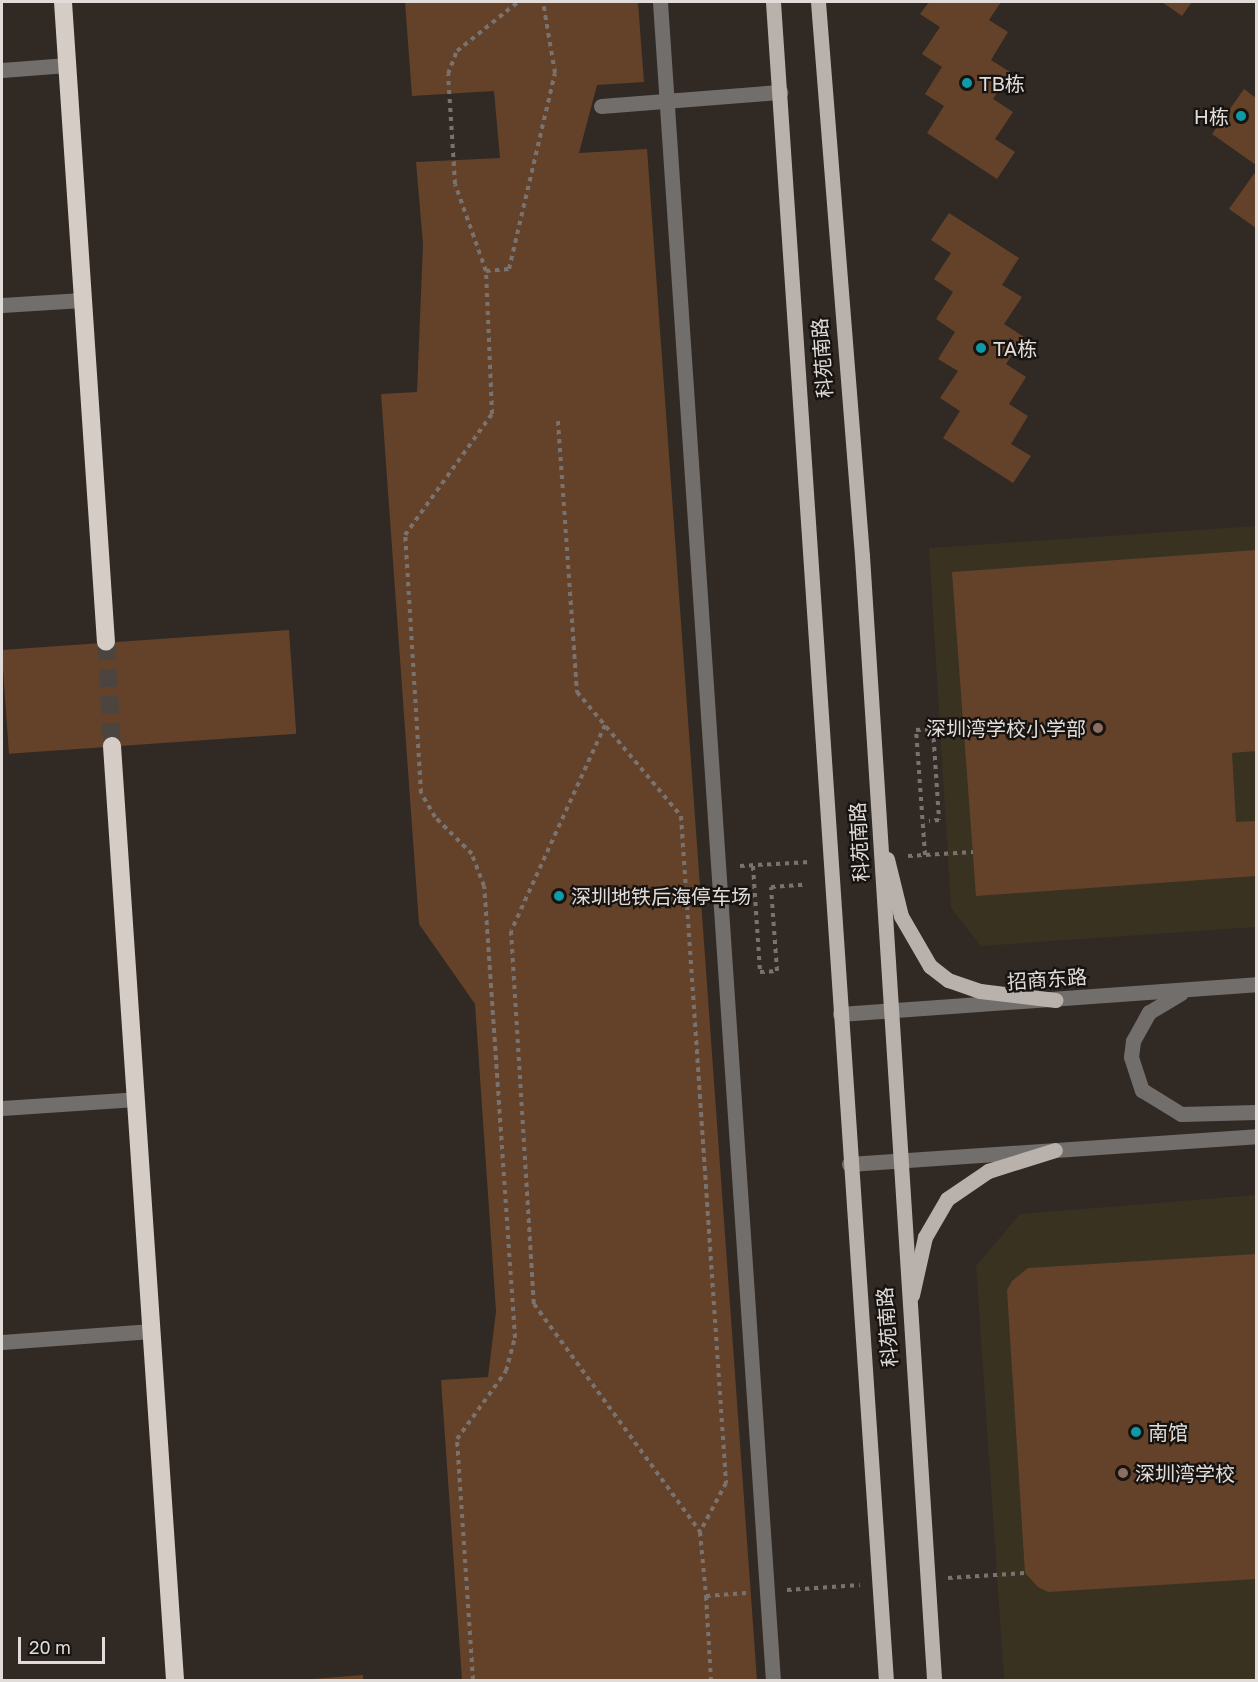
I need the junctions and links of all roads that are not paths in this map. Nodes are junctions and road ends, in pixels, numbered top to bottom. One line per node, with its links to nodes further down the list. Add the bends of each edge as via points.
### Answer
1 (63, 2): 5 (highway)
2 (660, 2): 8 (street)
3 (773, 2): 7 (main road, 科苑南路)
4 (818, 2): 14 (main road, 科苑南路)
5 (67, 65): 6 (street); 10 (highway)
6 (2, 70)
7 (780, 92): 8 (street); 19 (main road, 科苑南路)
8 (667, 101): 9 (street); 31 (street)
9 (601, 106)
10 (82, 300): 11 (street); 12 (highway)
11 (2, 305)
12 (106, 642)
13 (112, 746): 20 (highway)
14 (880, 830): 17 (main road, via 901,916 930,966 948,980 980,991); 18 (main road, 科苑南路)
15 (1257, 984): 16 (street, 招商东路)
16 (1189, 989): 17 (street, 招商东路); 22 (street, via 1156,1006 1139,1025 1131,1057 1142,1090 1181,1114)
17 (1055, 1000): 18 (street, 招商东路)
18 (889, 1010): 19 (street, 招商东路); 25 (main road, 科苑南路)
19 (840, 1014): 26 (main road, 科苑南路)
20 (136, 1099): 21 (street); 28 (highway)
21 (2, 1108)
22 (1257, 1112)
23 (1257, 1136): 24 (street)
24 (1055, 1150): 25 (street); 27 (main road, via 988,1171 947,1199 925,1237)
25 (898, 1160): 26 (street); 27 (main road, 科苑南路)
26 (849, 1164): 32 (main road, 科苑南路)
27 (908, 1322): 33 (main road, 科苑南路)
28 (152, 1331): 29 (street); 30 (highway)
29 (2, 1342)
30 (175, 1680)
31 (773, 1680)
32 (886, 1680)
33 (934, 1680)

